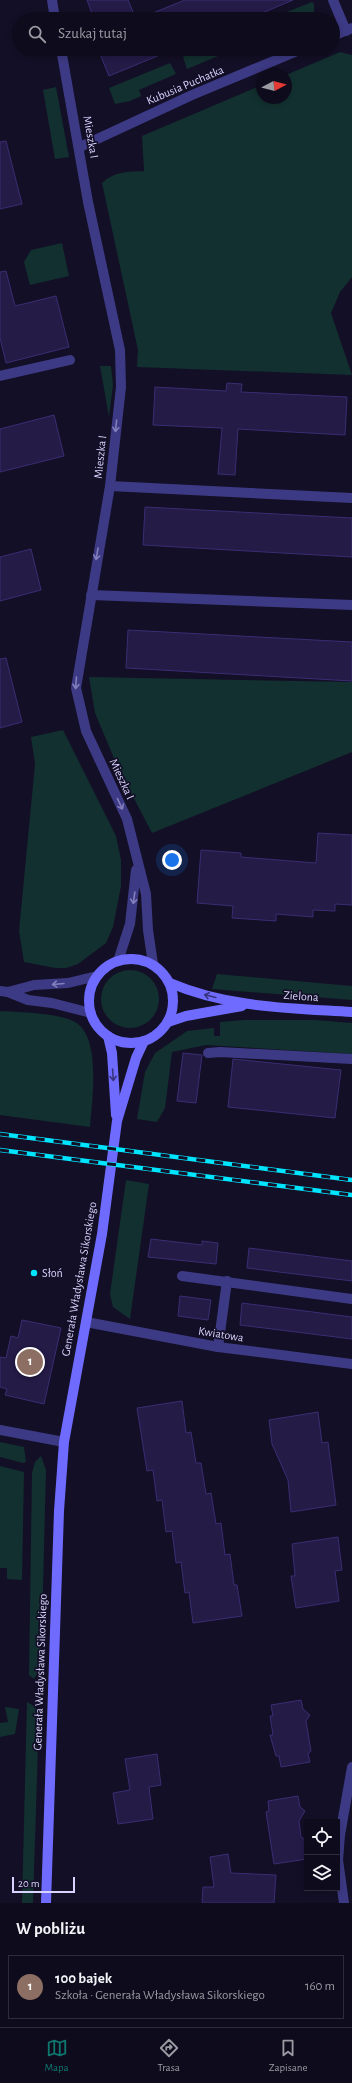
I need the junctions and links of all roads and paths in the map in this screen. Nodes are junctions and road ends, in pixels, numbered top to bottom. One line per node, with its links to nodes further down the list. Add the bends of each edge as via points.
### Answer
1 (52, 0): 3 (street)
2 (332, 0): 4 (street)
3 (55, 12)
4 (339, 12)
5 (340, 14): 6 (street)
6 (349, 30)
7 (62, 56): 9 (street, Mieszka I)
8 (285, 56): 9 (street, Kubusia Puchatka)
9 (80, 146): 12 (street, Mieszka I, one-way to 12, via 88,202 120,350 121,387)
10 (70, 360): 11 (street)
11 (0, 376)
12 (110, 486): 13 (street); 14 (street, Mieszka I, one-way to 14)
13 (352, 498)
14 (91, 595): 15 (street); 16 (street, Mieszka I, one-way to 16, via 76,688 86,731 127,819)
15 (352, 605)
16 (136, 860): 17 (street, Mieszka I, one-way to 17, via 130,924); 18 (street, Mieszka I, via 146,894)
17 (118, 961): 18 (main road, via 136,959); 19 (main road)
18 (153, 964): 20 (main road)
19 (96, 976): 21 (street, one-way to 21, via 68,983 34,985); 24 (main road, via 90,990)
20 (170, 982): 22 (main road, Zielona, one-way to 20, via 188,990); 25 (main road, via 174,1000)
21 (4, 991): 24 (street, via 28,1000)
22 (248, 1006): 23 (main road, Zielona); 25 (main road, Zielona, via 186,1016)
23 (352, 1012)
24 (91, 1013): 26 (main road, via 97,1026)
25 (168, 1022): 27 (main road, via 160,1032)
26 (108, 1036): 27 (main road, via 130,1043); 30 (main road, Generała Władysława Sikorskiego, one-way to 30, via 112,1053)
27 (144, 1041): 30 (main road, Generała Władysława Sikorskiego, via 136,1058)
28 (208, 1053): 29 (street)
29 (352, 1059)
30 (117, 1121): 34 (main road, Generała Władysława Sikorskiego, via 102,1234)
31 (182, 1276): 32 (street)
32 (227, 1282): 33 (street); 35 (street)
33 (352, 1299)
34 (86, 1322): 35 (street, Kwiatowa); 38 (main road, Generała Władysława Sikorskiego)
35 (218, 1348): 36 (street, Kwiatowa)
36 (352, 1364)
37 (0, 1430): 38 (street)
38 (64, 1442): 40 (main road, Generała Władysława Sikorskiego, via 58,1518)
39 (352, 1767): 41 (street, via 338,1860)
40 (46, 1903)
41 (344, 1903)

